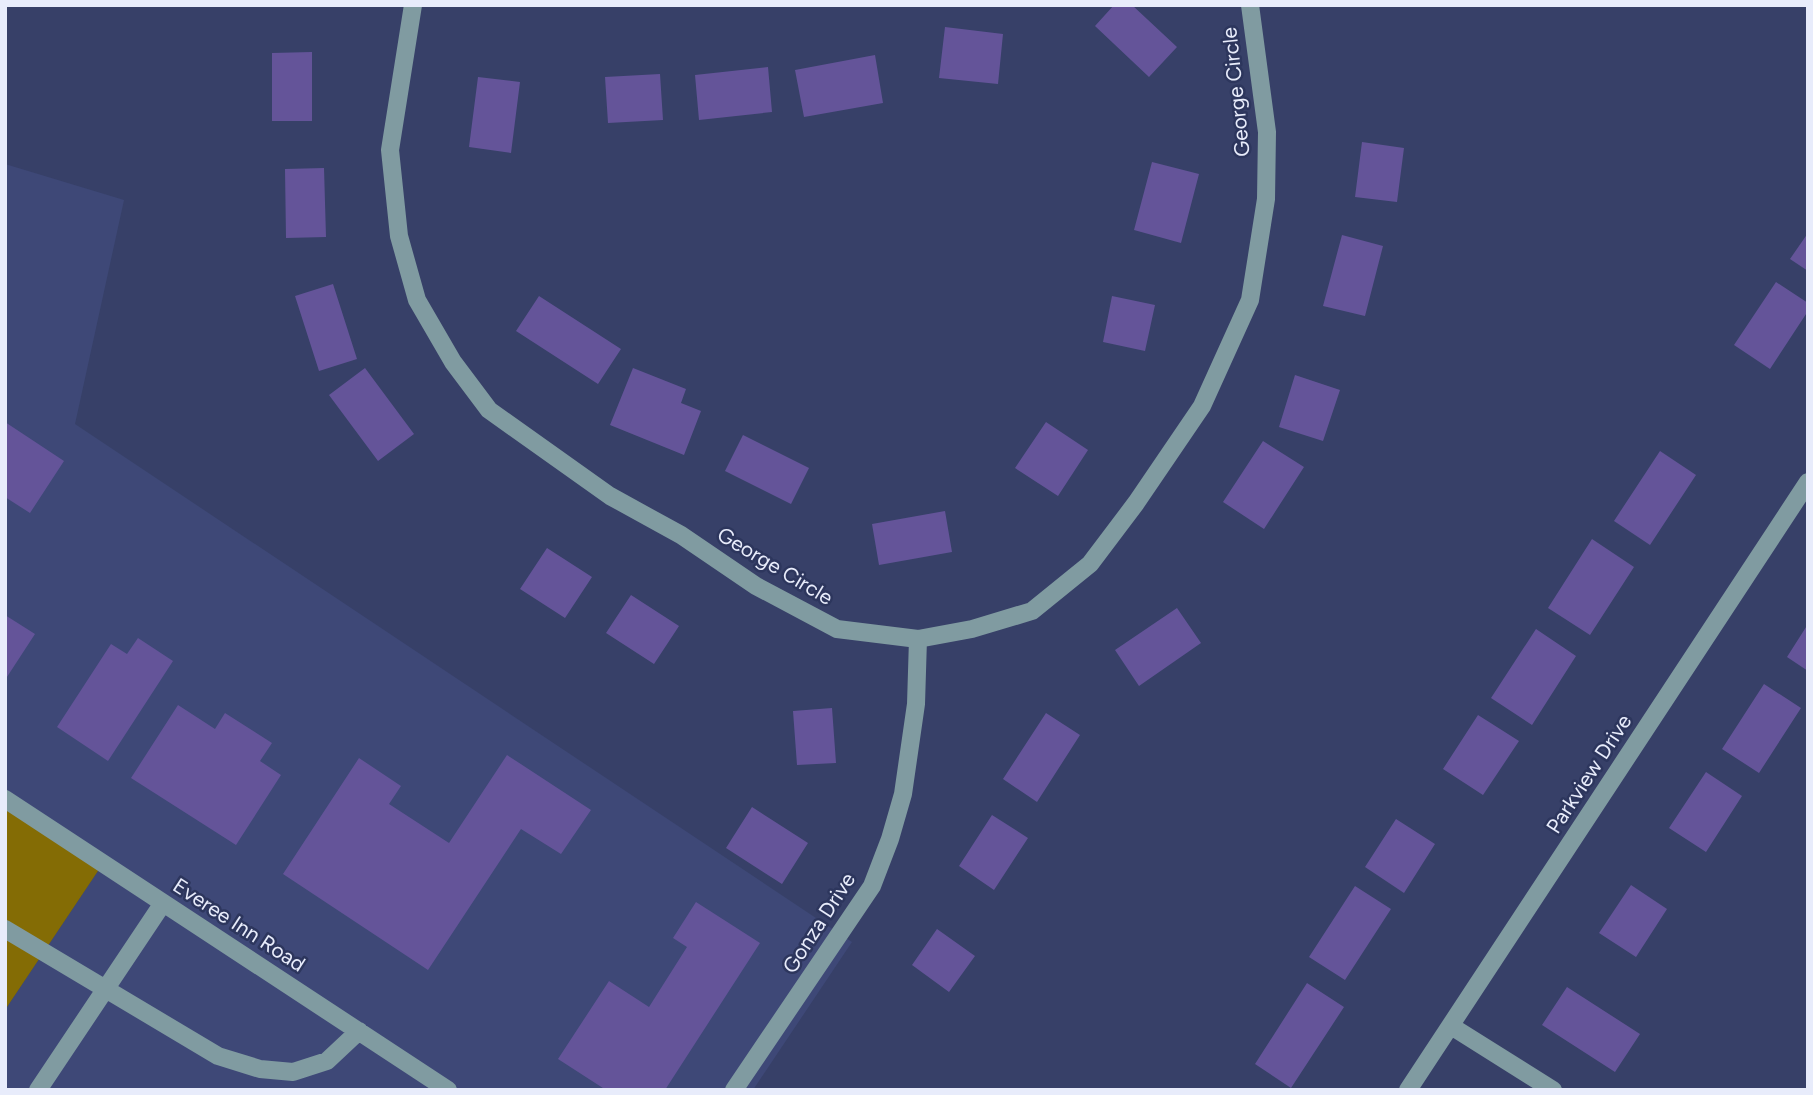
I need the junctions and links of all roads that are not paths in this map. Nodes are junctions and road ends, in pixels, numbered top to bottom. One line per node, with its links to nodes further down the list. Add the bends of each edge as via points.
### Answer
1 (413, 5): 4 (street, George Circle, via 390,149 399,236 417,300 453,362 489,410 610,496 836,629)
2 (1250, 5): 4 (street, George Circle, via 1267,132 1266,200 1250,300 1202,405 1090,564 1032,611)
3 (1808, 482): 9 (street, Parkview Drive)
4 (918, 639): 13 (street, Gonza Drive, via 916,704 903,793 872,886)
5 (5, 799): 6 (street, Everee Inn Road)
6 (163, 903): 8 (street); 10 (street, Everee Inn Road)
7 (5, 929): 8 (street)
8 (105, 988): 10 (street, via 218,1056 260,1069 293,1072 327,1061); 11 (street)
9 (1451, 1027): 14 (street, Parkview Drive); 15 (street)
10 (359, 1031): 12 (street, Everee Inn Road)
11 (38, 1090)
12 (448, 1090)
13 (734, 1090)
14 (1408, 1090)
15 (1553, 1090)

